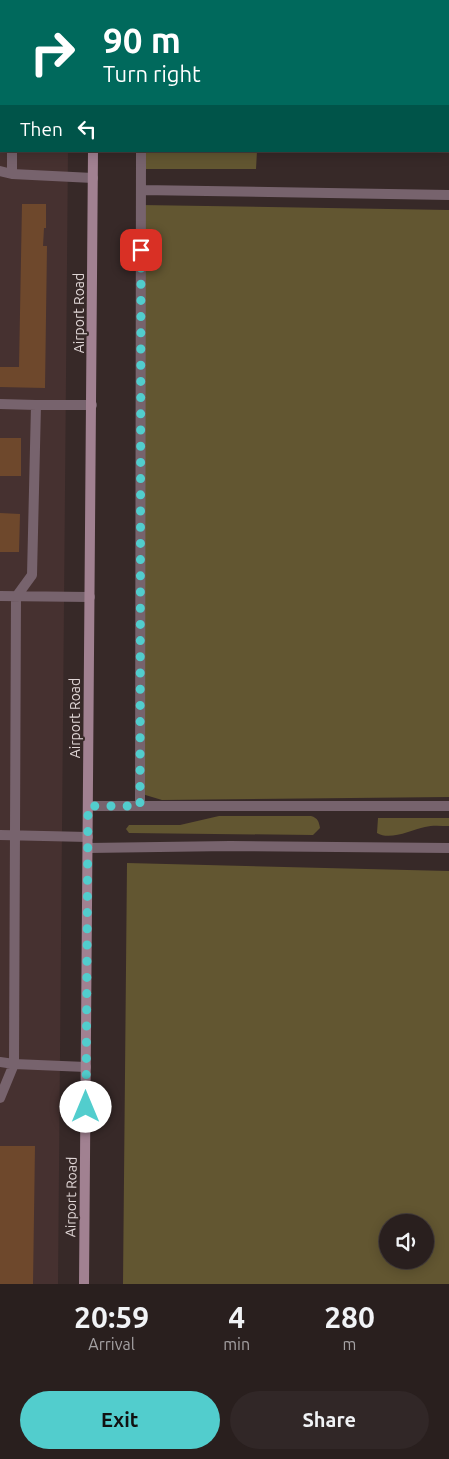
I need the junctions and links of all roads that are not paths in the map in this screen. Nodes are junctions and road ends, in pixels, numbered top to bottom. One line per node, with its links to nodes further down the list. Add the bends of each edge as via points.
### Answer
1 (12, 152): 5 (lane)
2 (93, 152): 6 (street, Airport Road)
3 (141, 152): 7 (lane)
4 (0, 171): 5 (lane)
5 (12, 174): 6 (lane)
6 (93, 178): 11 (street, Airport Road)
7 (141, 190): 8 (lane); 16 (lane)
8 (449, 195)
9 (0, 404): 10 (lane)
10 (36, 405): 11 (lane); 13 (lane, via 32,574)
11 (92, 405): 14 (street, Airport Road)
12 (0, 596): 13 (lane)
13 (16, 597): 14 (lane); 19 (lane)
14 (90, 597): 15 (street, Airport Road)
15 (88, 806): 16 (lane); 20 (street, Airport Road)
16 (140, 806): 17 (lane)
17 (449, 806)
18 (0, 835): 19 (lane)
19 (14, 835): 20 (lane); 23 (lane)
20 (88, 842): 21 (lane); 24 (street, Airport Road)
21 (449, 848)
22 (0, 1062): 23 (lane)
23 (14, 1064): 24 (lane); 25 (lane)
24 (86, 1067): 26 (street, Airport Road)
25 (0, 1098)
26 (84, 1284)

